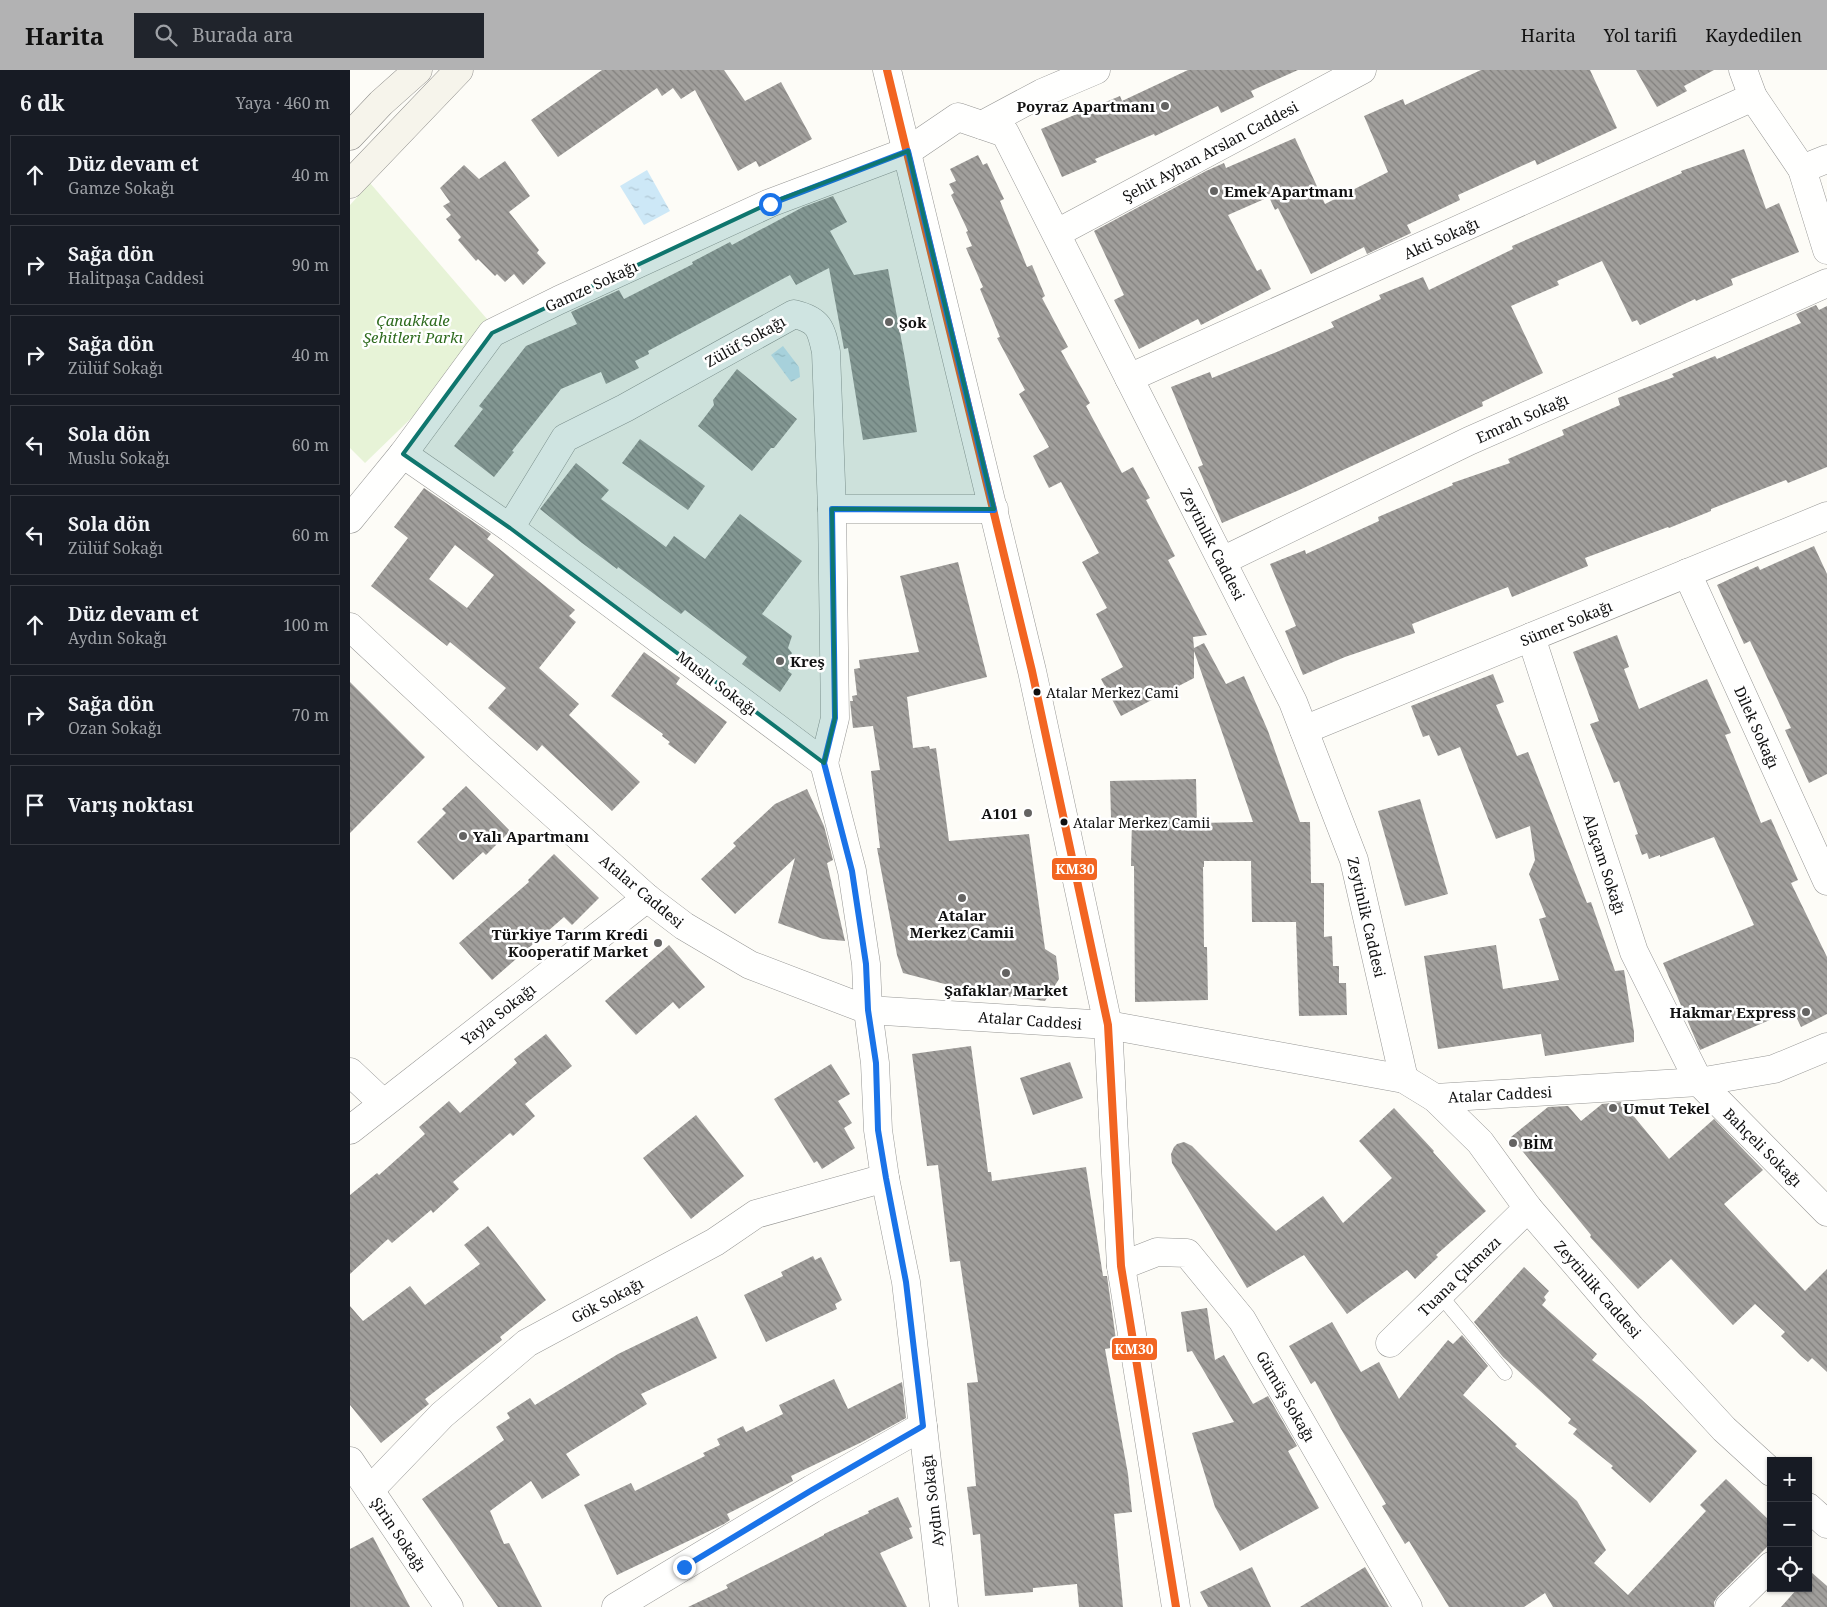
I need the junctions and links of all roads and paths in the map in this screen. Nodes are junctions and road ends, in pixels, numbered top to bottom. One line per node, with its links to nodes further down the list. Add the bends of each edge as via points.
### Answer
1 (418, 70): 9 (main road)
2 (459, 70): 13 (main road)
3 (887, 70): 10 (street)
4 (1096, 70): 8 (street, via 1042,93)
5 (1362, 70): 14 (street, Şehit Ayhan Arslan Caddesi)
6 (1743, 70): 7 (street)
7 (1753, 97): 12 (street); 17 (street, Akti Sokağı)
8 (982, 125): 10 (street, Zeytinlik Caddesi, via 958,116); 14 (street, Zeytinlik Caddesi, via 1005,133)
9 (350, 136)
10 (908, 151): 18 (street, Gamze Sokağı, via 770,204 492,333); 20 (street)
11 (1827, 159): 12 (street)
12 (1802, 169): 15 (street)
13 (350, 184)
14 (1057, 233): 17 (street, Zeytinlik Caddesi)
15 (1827, 250)
16 (1827, 283): 24 (street, Emrah Sokağı, via 1469,441)
17 (1129, 378): 24 (street, Zeytinlik Caddesi)
18 (403, 454): 22 (street, Gamze Sokağı); 23 (street, Muslu Sokağı)
19 (832, 509): 20 (street); 23 (street, Zülüf Sokağı, via 826,352 821,331 810,318 794,314 565,438); 29 (street, via 835,718)
20 (994, 510): 33 (street)
21 (1827, 516): 25 (street, Sümer Sokağı)
22 (350, 520)
23 (510, 528): 29 (street, Muslu Sokağı)
24 (1222, 561): 28 (street, Zeytinlik Caddesi)
25 (1687, 573): 27 (street, Sümer Sokağı); 30 (street, Dilek Sokağı)
26 (350, 627): 31 (street, Atalar Caddesi)
27 (1531, 638): 28 (street, Sümer Sokağı); 37 (street, Alaçam Sokağı, via 1634,952)
28 (1304, 730): 36 (street, Zeytinlik Caddesi, via 1354,860)
29 (824, 763): 32 (street, via 852,871 866,964)
30 (1827, 882)
31 (647, 898): 32 (street, Atalar Caddesi, via 684,926 750,965); 39 (street, Yayla Sokağı)
32 (868, 1010): 33 (street, Atalar Caddesi); 41 (street, Aydın Sokağı, via 876,1063 878,1130)
33 (1108, 1025): 36 (street, Atalar Caddesi); 44 (street)
34 (1827, 1047): 37 (street, Atalar Caddesi, via 1774,1069)
35 (350, 1072): 39 (street)
36 (1404, 1079): 38 (street, Atalar Caddesi)
37 (1699, 1082): 38 (street, Atalar Caddesi); 43 (street, Bahçeli Sokağı)
38 (1435, 1098): 42 (street, Zeytinlik Caddesi, via 1480,1142)
39 (383, 1103): 40 (street, Yayla Sokağı)
40 (350, 1130)
41 (886, 1178): 48 (street, Aydın Sokağı, via 906,1282); 51 (street, Gök Sokağı, via 756,1214 715,1242 527,1343 442,1415)
42 (1528, 1208): 45 (street, Tuana Çıkmazı); 50 (street, Zeytinlik Caddesi, via 1631,1328 1724,1429)
43 (1827, 1212)
44 (1121, 1266): 56 (street); 57 (street, Gümüş Sokağı, via 1157,1252 1187,1253 1242,1320)
45 (1440, 1295): 46 (street, Tuana Çıkmazı); 47 (lane)
46 (1390, 1344)
47 (1505, 1372)
48 (923, 1426): 54 (street); 55 (street, Aydın Sokağı)
49 (350, 1461): 51 (street, Şirin Sokağı)
50 (1767, 1468)
51 (370, 1490): 53 (street, Şirin Sokağı)
52 (1767, 1570): 58 (street)
53 (449, 1607)
54 (616, 1607)
55 (944, 1607)
56 (1176, 1607)
57 (1408, 1607)
58 (1729, 1607)

